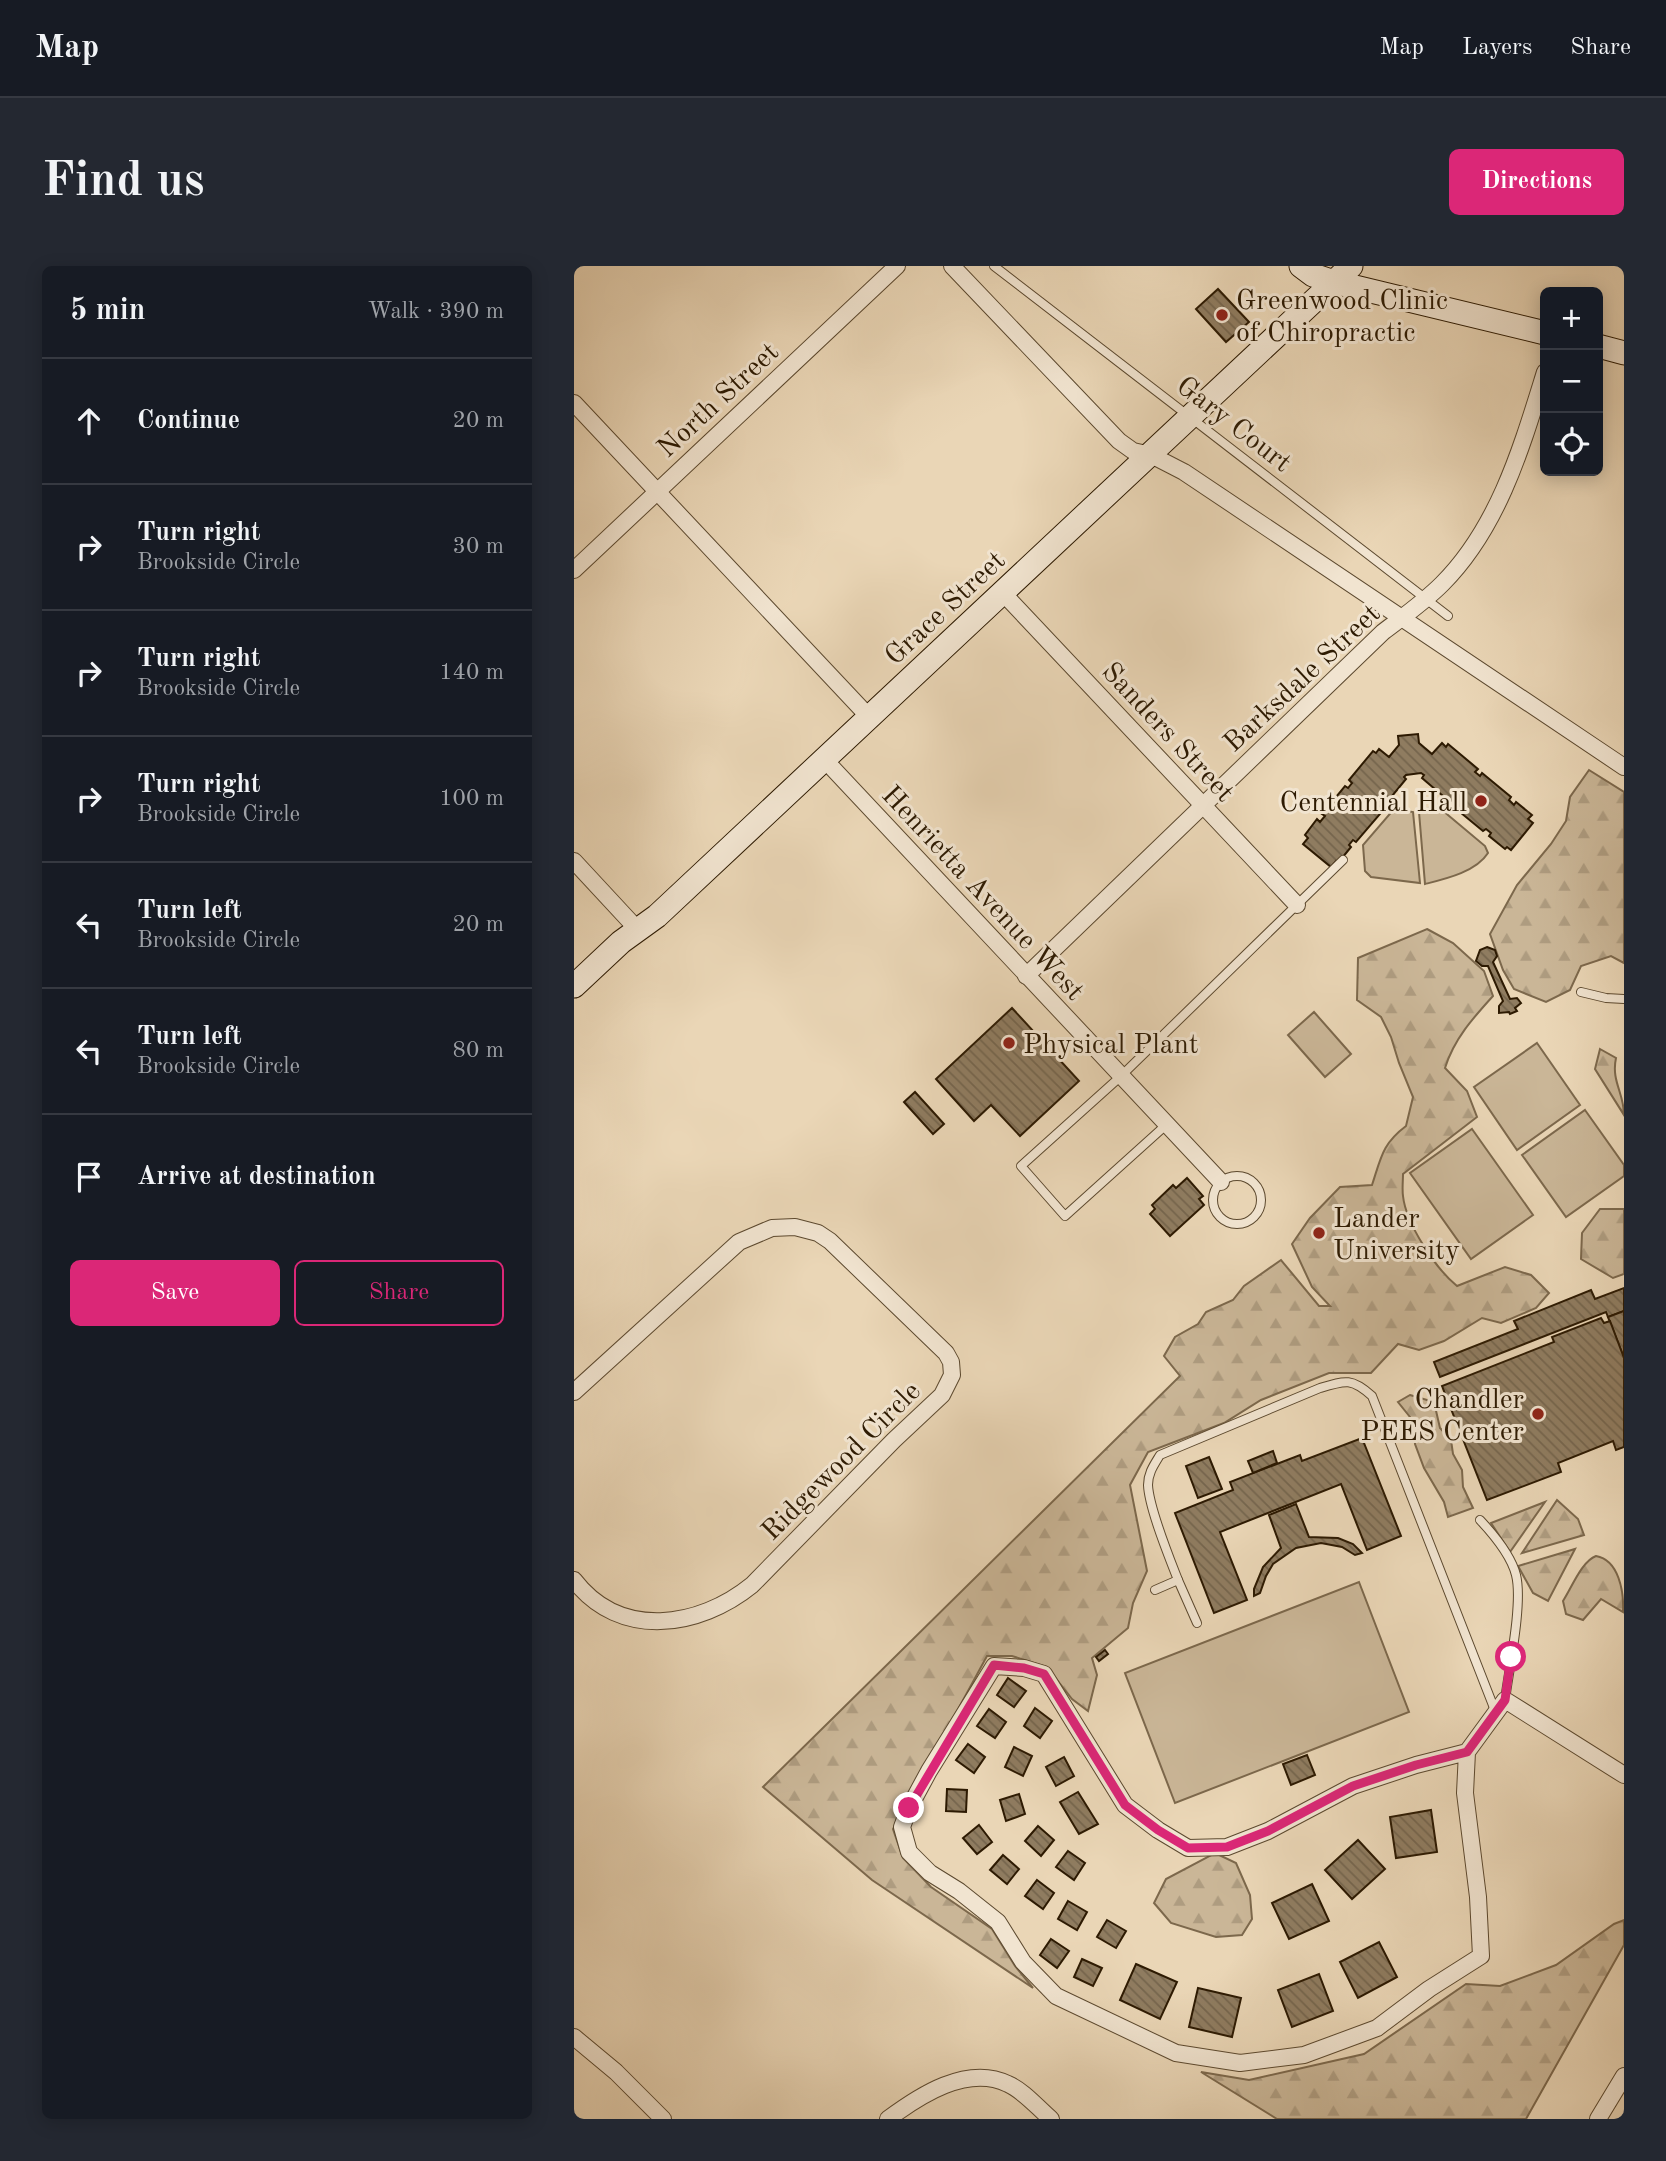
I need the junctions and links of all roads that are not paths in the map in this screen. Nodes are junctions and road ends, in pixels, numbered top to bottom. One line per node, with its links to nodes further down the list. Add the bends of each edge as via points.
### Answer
1 (897, 266): 13 (street, North Street)
2 (952, 266): 12 (street, via 1119,441 1133,451)
3 (994, 266): 16 (lane, Gary Court)
4 (1301, 266): 6 (main road)
5 (1351, 266): 6 (main road, Grace Street)
6 (1334, 282): 7 (main road); 12 (main road, Grace Street)
7 (1540, 331)
8 (1603, 347): 9 (main road)
9 (1624, 353)
10 (1540, 388): 17 (street, Barksdale Street, via 1503,495 1456,569)
11 (574, 403): 13 (street)
12 (1151, 455): 15 (main road, Grace Street); 17 (street, via 1184,472)
13 (657, 492): 14 (street, North Street); 18 (street)
14 (574, 570)
15 (1003, 593): 18 (main road, Grace Street); 21 (street, Sanders Street)
16 (1448, 616)
17 (1403, 617): 20 (street); 21 (street, Barksdale Street)
18 (870, 718): 19 (main road, Grace Street)
19 (824, 759): 25 (main road, Grace Street); 26 (street, Henrietta Avenue West)
20 (1624, 767)
21 (1203, 807): 24 (street, Sanders Street); 26 (street, Barksdale Street)
22 (1343, 860): 24 (lane)
23 (574, 861): 25 (street)
24 (1297, 905): 30 (lane)
25 (638, 930): 27 (main road, Grace Street)
26 (1026, 976): 30 (street, Henrietta Avenue West)
27 (574, 986)
28 (1581, 992): 29 (lane)
29 (1624, 999)
30 (1120, 1077): 31 (street, Henrietta Avenue West); 31 (lane, via 1021,1166 1065,1216)
31 (1166, 1125): 32 (street, Henrietta Avenue West)
32 (1221, 1182): 32 (lane, via 1235,1176 1250,1180 1259,1191 1261,1206 1253,1219 1239,1225 1219,1216 1213,1195)
33 (574, 1392): 35 (street, Ridgewood Circle, via 727,1251 758,1233 780,1227 807,1229 830,1241 946,1353 952,1368 942,1395 735,1599 694,1617 650,1621 600,1605)
34 (1480, 1520): 39 (lane, via 1516,1574 1518,1593)
35 (574, 1580)
36 (1178, 1580): 37 (lane); 38 (lane); 39 (lane, via 1148,1486 1160,1455 1320,1388 1356,1382 1372,1396)
37 (1155, 1590)
38 (1197, 1623)
39 (1501, 1707): 40 (street); 41 (street)
40 (1467, 1752): 40 (street, via 1465,1793 1481,1956 1377,2028 1304,2055 1240,2063 1176,2053 1056,1996 1023,1962 998,1922 930,1873 909,1852 902,1827 929,1771 994,1665 1044,1674 1125,1805 1188,1848 1227,1847 1353,1786)
41 (1624, 1774)
42 (574, 2037): 44 (street)
43 (1624, 2076): 47 (street)
44 (663, 2119)
45 (888, 2119): 46 (street, via 925,2092 956,2081 985,2079 1008,2083)
46 (1051, 2119)
47 (1598, 2119)

